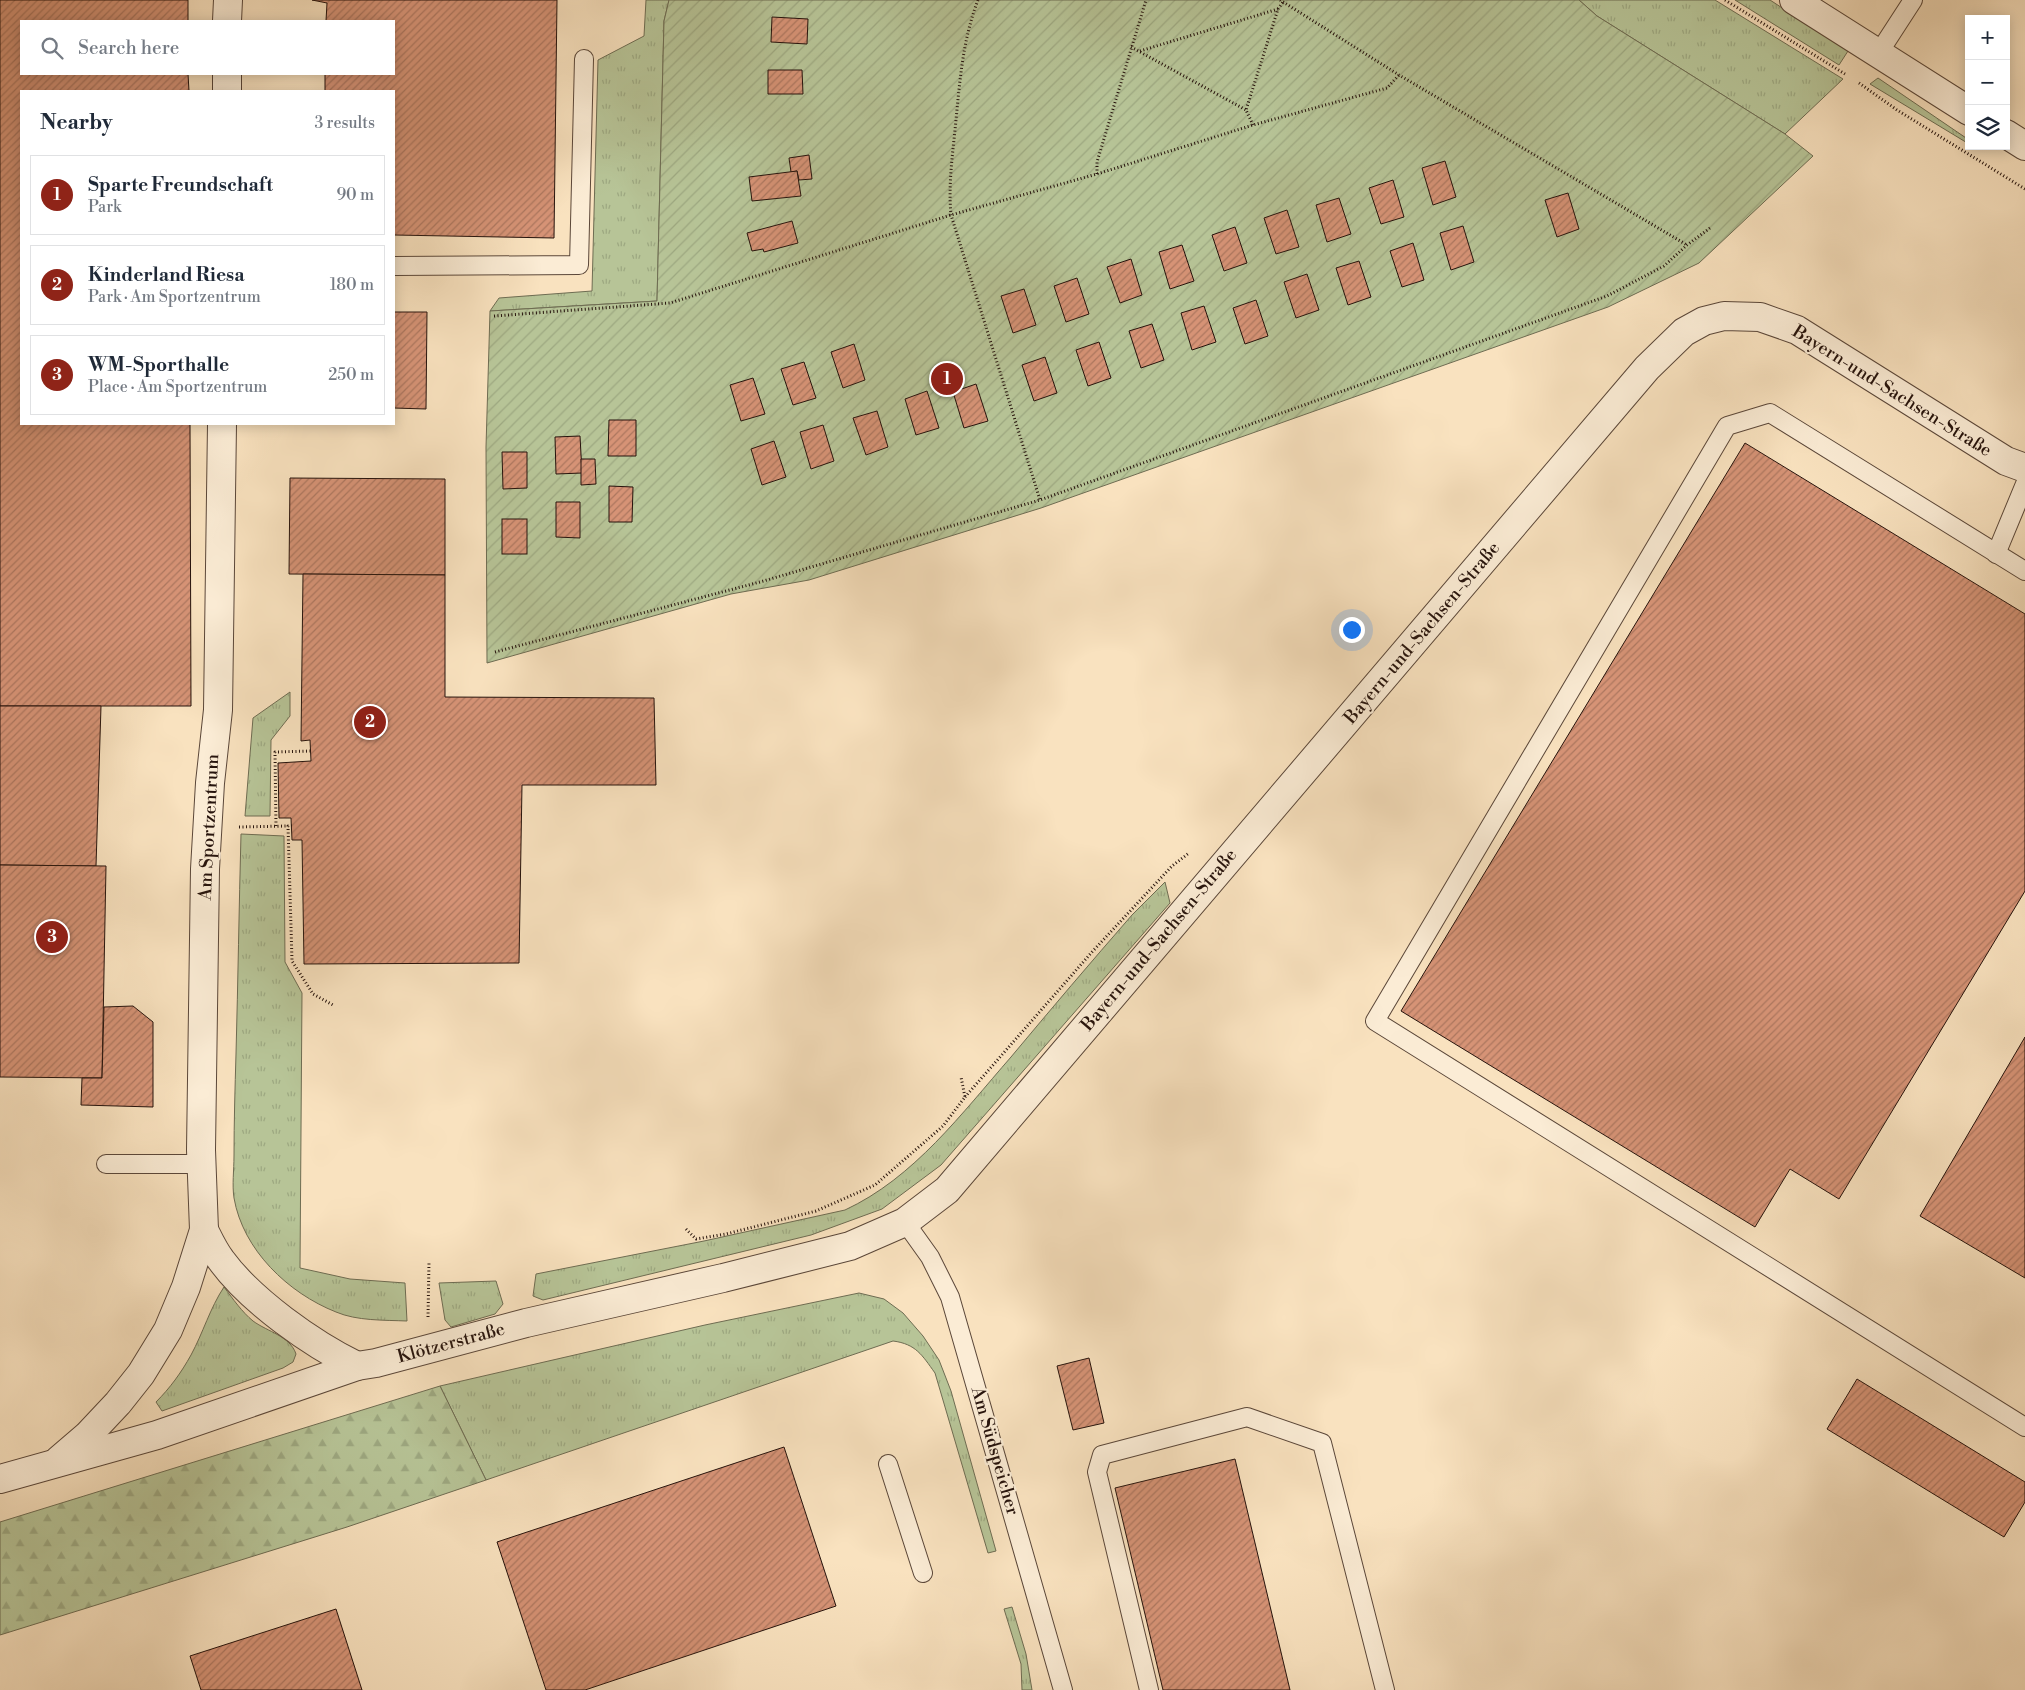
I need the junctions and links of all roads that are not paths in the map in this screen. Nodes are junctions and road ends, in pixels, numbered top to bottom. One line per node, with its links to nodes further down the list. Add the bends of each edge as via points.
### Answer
1 (228, 0): 4 (street)
2 (1794, 0): 5 (street)
3 (1913, 0): 5 (lane)
4 (228, 20)
5 (1878, 54): 9 (street)
6 (584, 59): 12 (lane, via 579,265)
7 (227, 75): 8 (street)
8 (227, 90)
9 (1965, 108)
10 (2010, 137): 11 (street)
11 (2025, 146)
12 (395, 266)
13 (222, 425): 19 (street, Am Sportzentrum, via 218,710 205,869)
14 (2025, 468): 20 (street, Bayern-und-Sachsen-Straße, via 2006,462 1797,330 1760,317 1724,316 1704,321 1684,332 1647,368 947,1190)
15 (2025, 484): 16 (lane)
16 (1996, 554): 17 (lane); 23 (lane, via 1770,413 1727,426 1375,1021)
17 (2025, 571)
18 (106, 1164): 19 (lane)
19 (202, 1164): 21 (street, Am Sportzentrum)
20 (905, 1222): 22 (street, Klötzerstraße, via 850,1246); 28 (lane, Am Südspeicher, via 930,1257 950,1297)
21 (204, 1230): 22 (street, Am Sportzentrum, via 220,1260 260,1301 330,1353); 25 (street, Am Sportzentrum, via 168,1330 141,1374 118,1403)
22 (357, 1366): 25 (street, Klötzerstraße, via 157,1435)
23 (2025, 1427)
24 (888, 1464): 27 (lane)
25 (54, 1465): 26 (street, Klötzerstraße)
26 (0, 1479)
27 (923, 1573)
28 (1063, 1690)
29 (1149, 1690): 30 (lane, via 1097,1472 1102,1455 1247,1417 1322,1443)
30 (1385, 1690)

